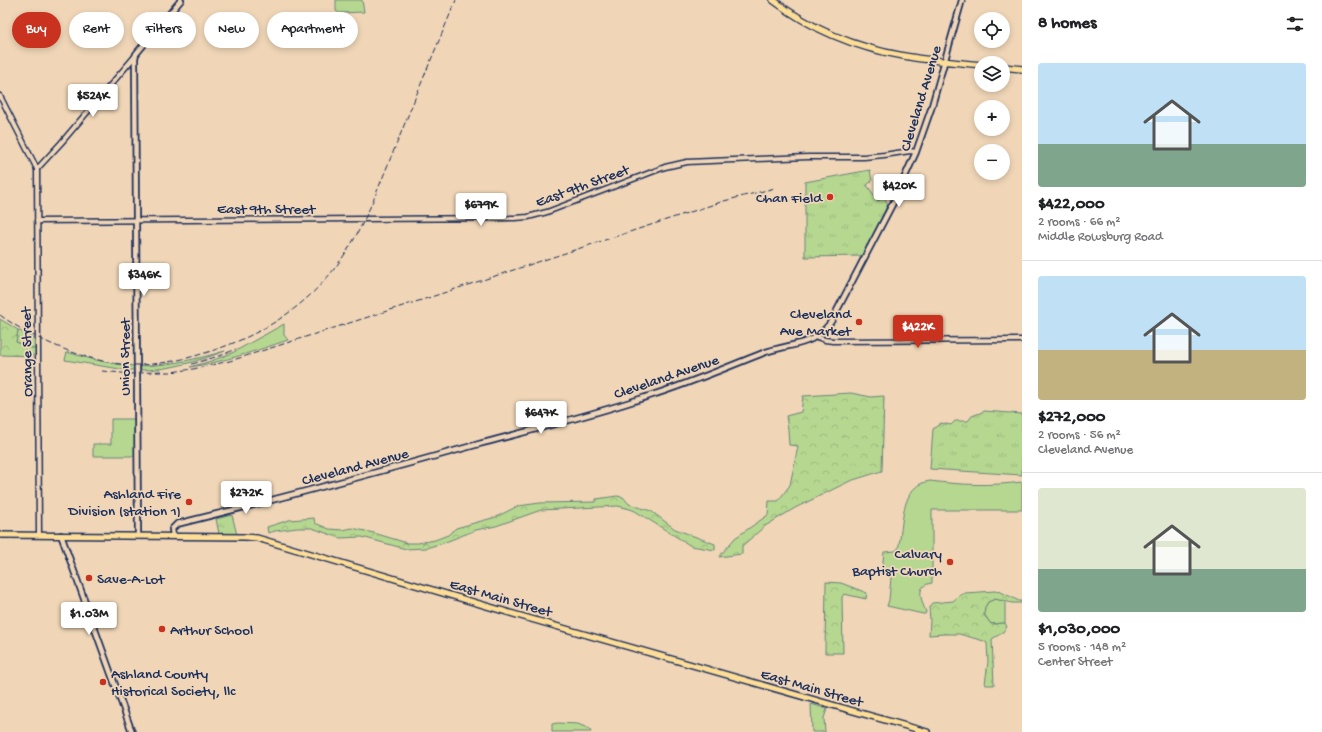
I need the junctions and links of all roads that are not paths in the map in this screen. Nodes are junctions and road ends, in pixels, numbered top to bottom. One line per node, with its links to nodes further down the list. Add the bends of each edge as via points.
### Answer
1 (181, 0): 4 (main road)
2 (773, 0): 5 (highway, via 806,21 847,41 890,54)
3 (962, 0): 5 (main road, Cleveland Avenue)
4 (136, 56): 11 (street); 12 (main road, Union Street)
5 (945, 61): 6 (highway); 10 (main road, Cleveland Avenue)
6 (974, 64)
7 (1010, 68): 8 (highway)
8 (1022, 69)
9 (0, 96): 11 (street)
10 (916, 152): 12 (street, East 9th Street, via 869,157 687,162 665,167 528,217); 14 (main road, Cleveland Avenue, via 836,314)
11 (37, 169): 13 (street, Orange Street)
12 (136, 221): 13 (street, East 9th Street); 19 (main road, Union Street)
13 (37, 222): 17 (street, Orange Street)
14 (817, 337): 15 (street, via 833,340); 20 (main road, Cleveland Avenue, via 605,410 177,524 172,529)
15 (1022, 340)
16 (0, 535): 17 (main road, East Main Street)
17 (39, 535): 18 (main road, East Main Street)
18 (61, 535): 19 (main road, East Main Street); 21 (main road)
19 (138, 536): 20 (main road, East Main Street)
20 (173, 536): 22 (main road, East Main Street, via 248,537 270,541 517,615)
21 (132, 732)
22 (927, 732)

